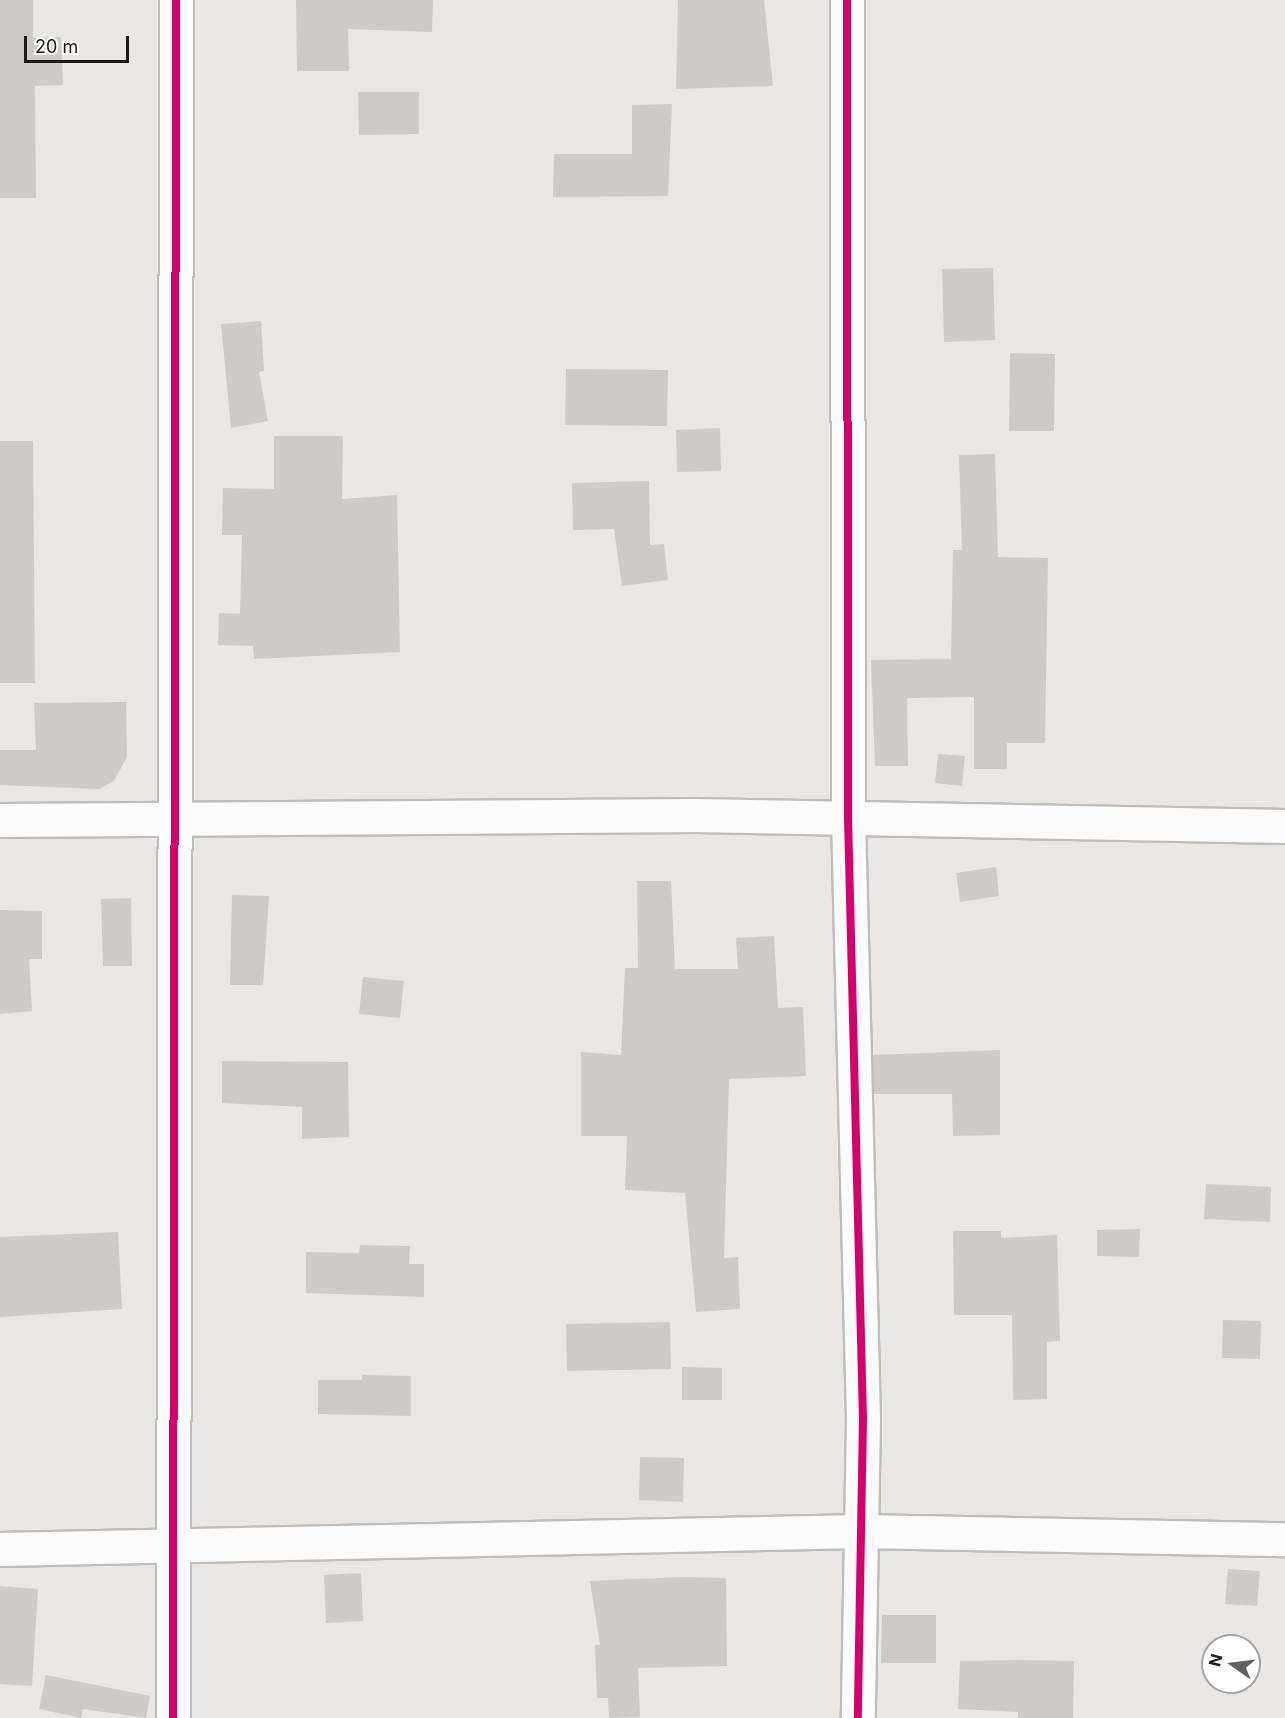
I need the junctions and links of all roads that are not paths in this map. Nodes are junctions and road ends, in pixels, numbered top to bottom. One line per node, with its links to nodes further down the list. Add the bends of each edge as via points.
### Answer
1 (177, 0): 4 (street)
2 (847, 0): 3 (street)
3 (848, 818): 4 (street); 6 (street); 7 (street, via 863,1418)
4 (177, 819): 5 (street); 9 (street)
5 (0, 820)
6 (1285, 826)
7 (861, 1531): 8 (street); 9 (street); 12 (street)
8 (1285, 1539)
9 (173, 1545): 10 (street); 11 (street)
10 (0, 1549)
11 (173, 1718)
12 (858, 1718)

